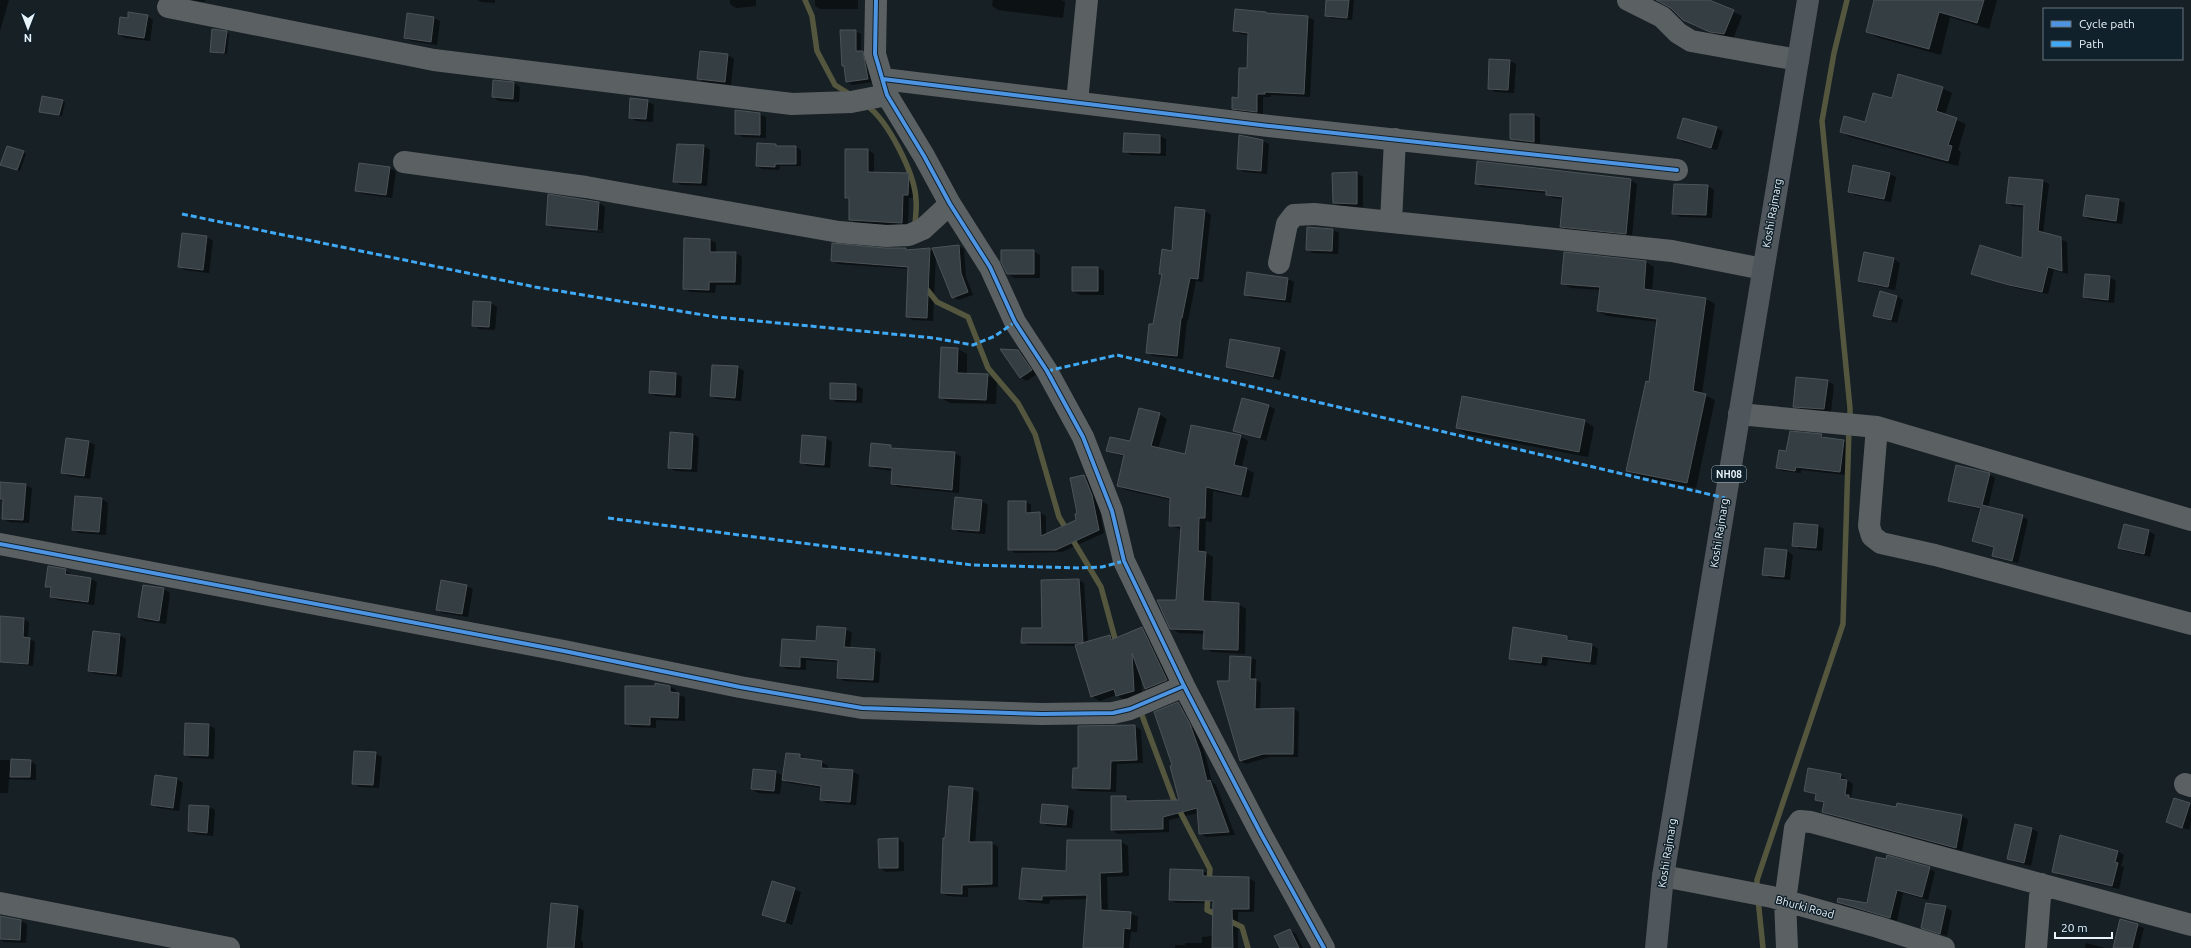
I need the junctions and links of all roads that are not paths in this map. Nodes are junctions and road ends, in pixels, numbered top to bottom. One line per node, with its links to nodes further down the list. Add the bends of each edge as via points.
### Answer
1 (876, 0): 7 (street, via 876,54)
2 (1087, 0): 8 (street)
3 (1628, 0): 6 (street, via 1662,17 1678,34 1692,41)
4 (1808, 0): 6 (main road, Koshi Rajmarg / NH08)
5 (168, 7): 7 (street, via 434,60 792,104)
6 (1798, 60): 15 (main road, Koshi Rajmarg / NH08)
7 (872, 94): 8 (street); 12 (street, via 924,156)
8 (1077, 102): 9 (street)
9 (1395, 139): 11 (street); 13 (street)
10 (404, 162): 12 (street, via 586,187 839,232 886,236 916,232)
11 (1677, 170)
12 (950, 204): 21 (street, via 990,267 1015,322 1047,371 1084,437 1112,511 1124,561)
13 (1391, 222): 14 (street, via 1314,214 1294,215 1287,224); 15 (street, via 1672,251)
14 (1279, 263)
15 (1763, 269): 16 (main road, Koshi Rajmarg / NH08)
16 (1739, 414): 17 (street); 22 (main road, Koshi Rajmarg / NH08)
17 (1870, 426): 18 (street); 20 (street, via 1870,526 1872,536 1880,543 1935,555)
18 (2191, 520)
19 (0, 544): 21 (street, via 740,687 862,708 1042,714 1113,713)
20 (2191, 624)
21 (1184, 686): 28 (street)
22 (1663, 876): 24 (street, Bhurki Road); 29 (main road, Koshi Rajmarg / NH08)
23 (2041, 884): 24 (street, via 1800,821 1795,828); 26 (street); 32 (street)
24 (1778, 899): 30 (street); 31 (street, Bhurki Road)
25 (0, 903): 27 (street)
26 (2191, 925)
27 (229, 948)
28 (1324, 948)
29 (1656, 948)
30 (1787, 948)
31 (1944, 948)
32 (2036, 948)

